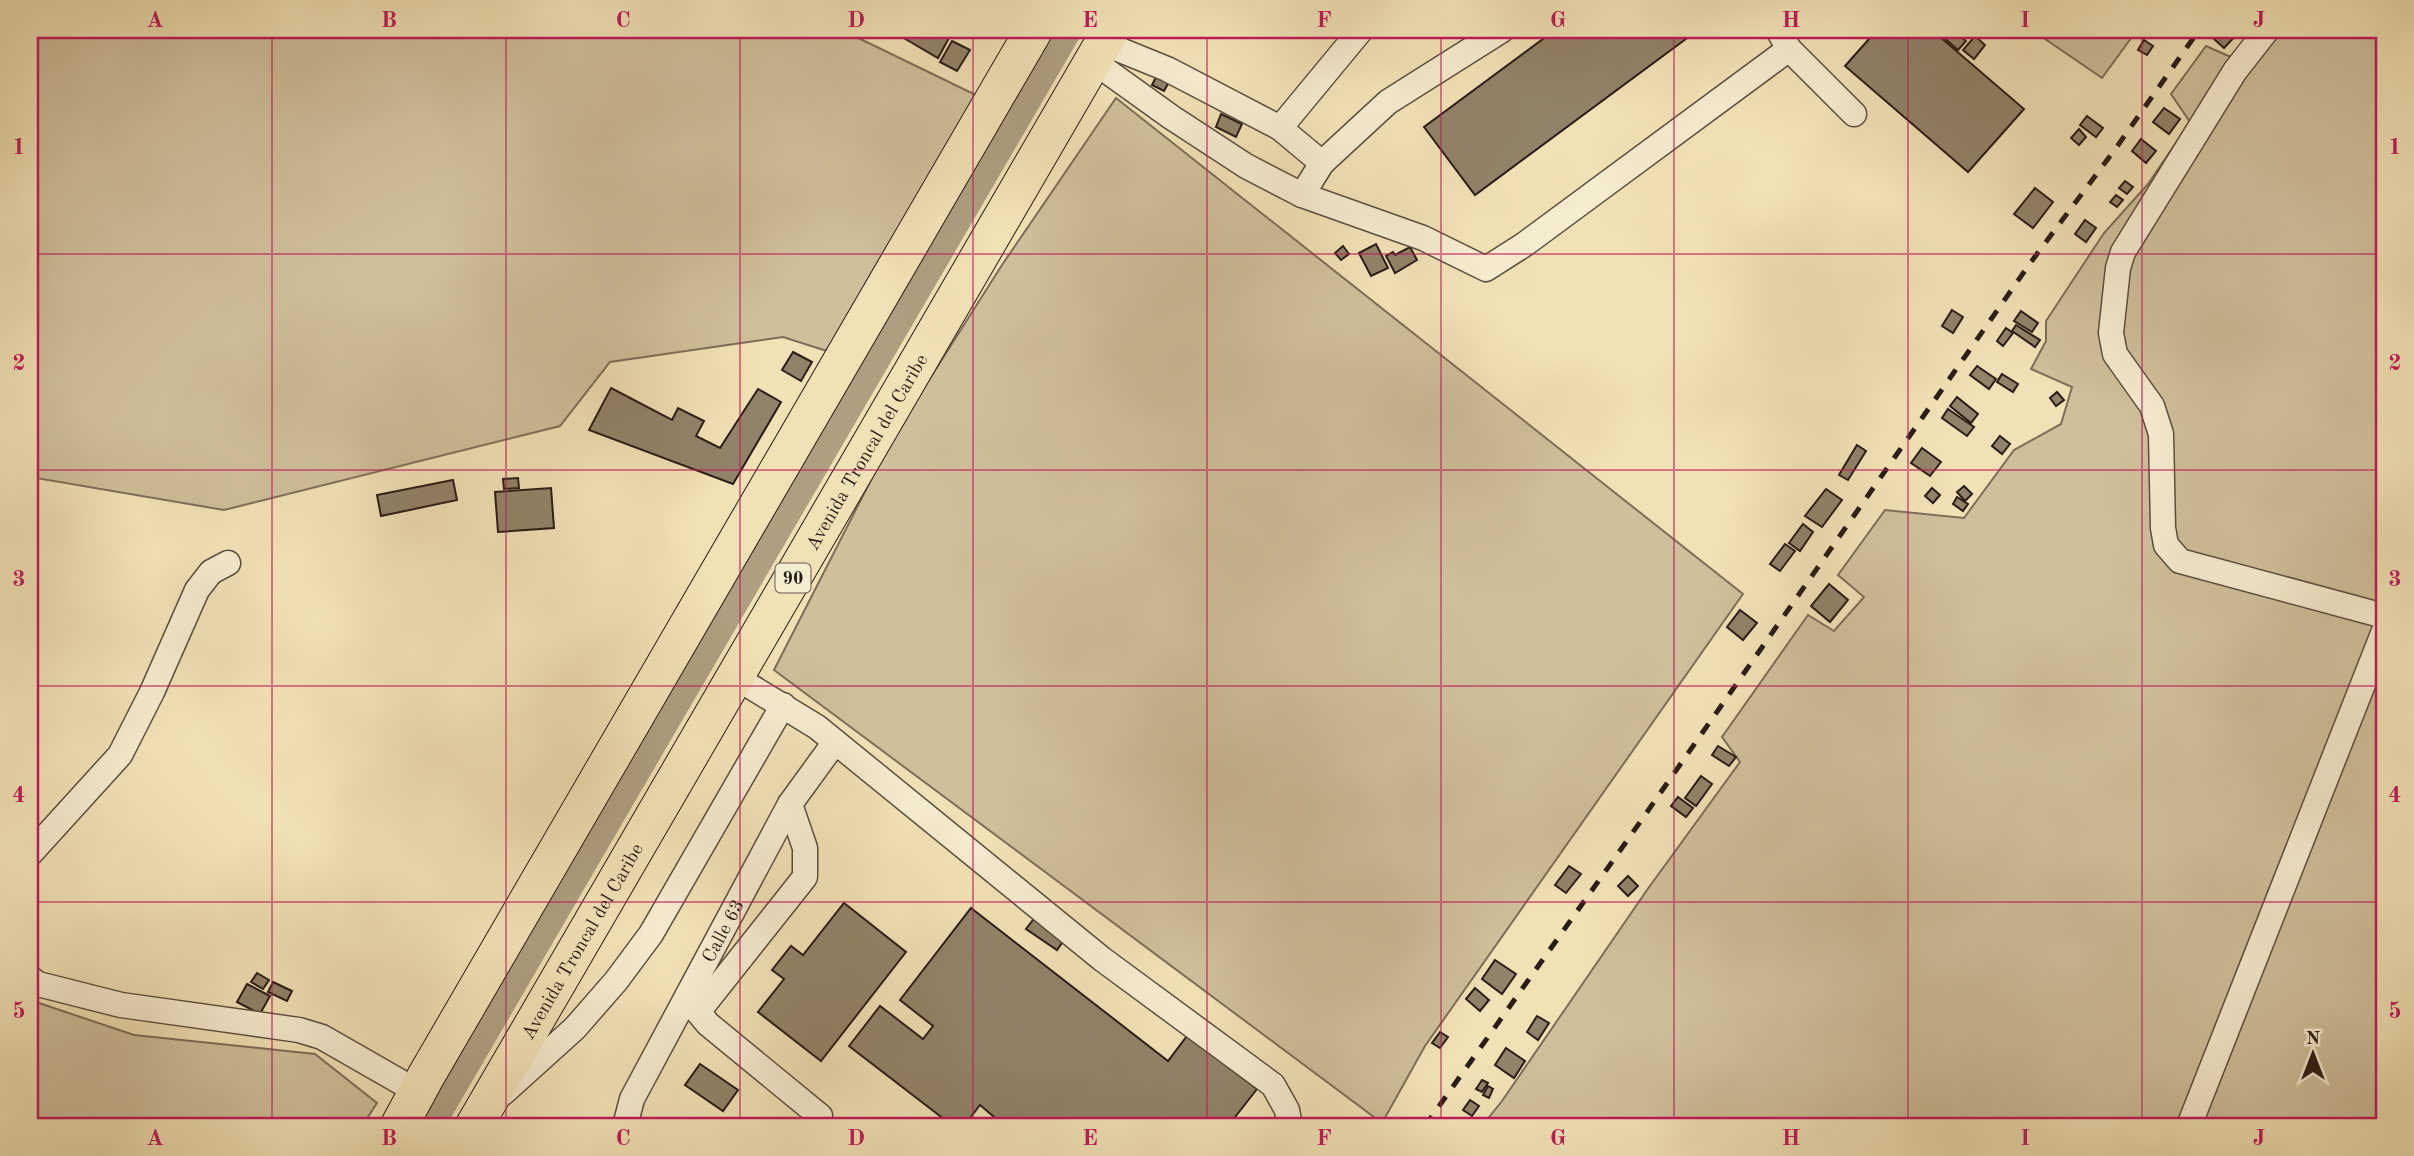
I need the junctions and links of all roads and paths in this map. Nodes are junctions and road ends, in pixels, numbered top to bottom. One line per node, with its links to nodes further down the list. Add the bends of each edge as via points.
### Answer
1 (1361, 30): 8 (street)
2 (1502, 30): 9 (street, via 1388,102)
3 (2267, 30): 12 (street, via 2235,71 2123,252 2111,333 2115,354 2152,406 2161,434 2162,528 2166,545 2180,561)
4 (1031, 31): 21 (highway)
5 (1784, 39): 7 (street); 10 (street, via 1525,244 1486,269 1423,238)
6 (1102, 45): 8 (street, via 1167,69); 10 (street, via 1222,151); 14 (highway, Avenida Troncal del Caribe / 90)
7 (1854, 114)
8 (1280, 128): 9 (street)
9 (1322, 163): 10 (street)
10 (1302, 195)
11 (228, 564): 18 (street, via 211,572 197,590 120,755)
12 (2384, 616)
13 (2384, 631): 27 (street)
14 (735, 677): 15 (street); 22 (highway, Avenida Troncal del Caribe / 90)
15 (783, 705): 16 (street); 22 (street, via 644,943 575,1028)
16 (835, 742): 17 (street, Calle 63); 26 (street, via 1102,959 1273,1085)
17 (790, 804): 20 (street, Calle 63); 20 (street, via 805,848 805,877)
18 (30, 854)
19 (30, 978): 21 (street, via 121,1005 299,1030 322,1037)
20 (694, 1002): 24 (street, Calle 63, via 632,1099); 25 (street, via 708,1024 809,1105 820,1116)
21 (418, 1092): 23 (highway)
22 (479, 1118)
23 (399, 1126)
24 (625, 1126)
25 (819, 1126)
26 (1290, 1126)
27 (2189, 1126)

